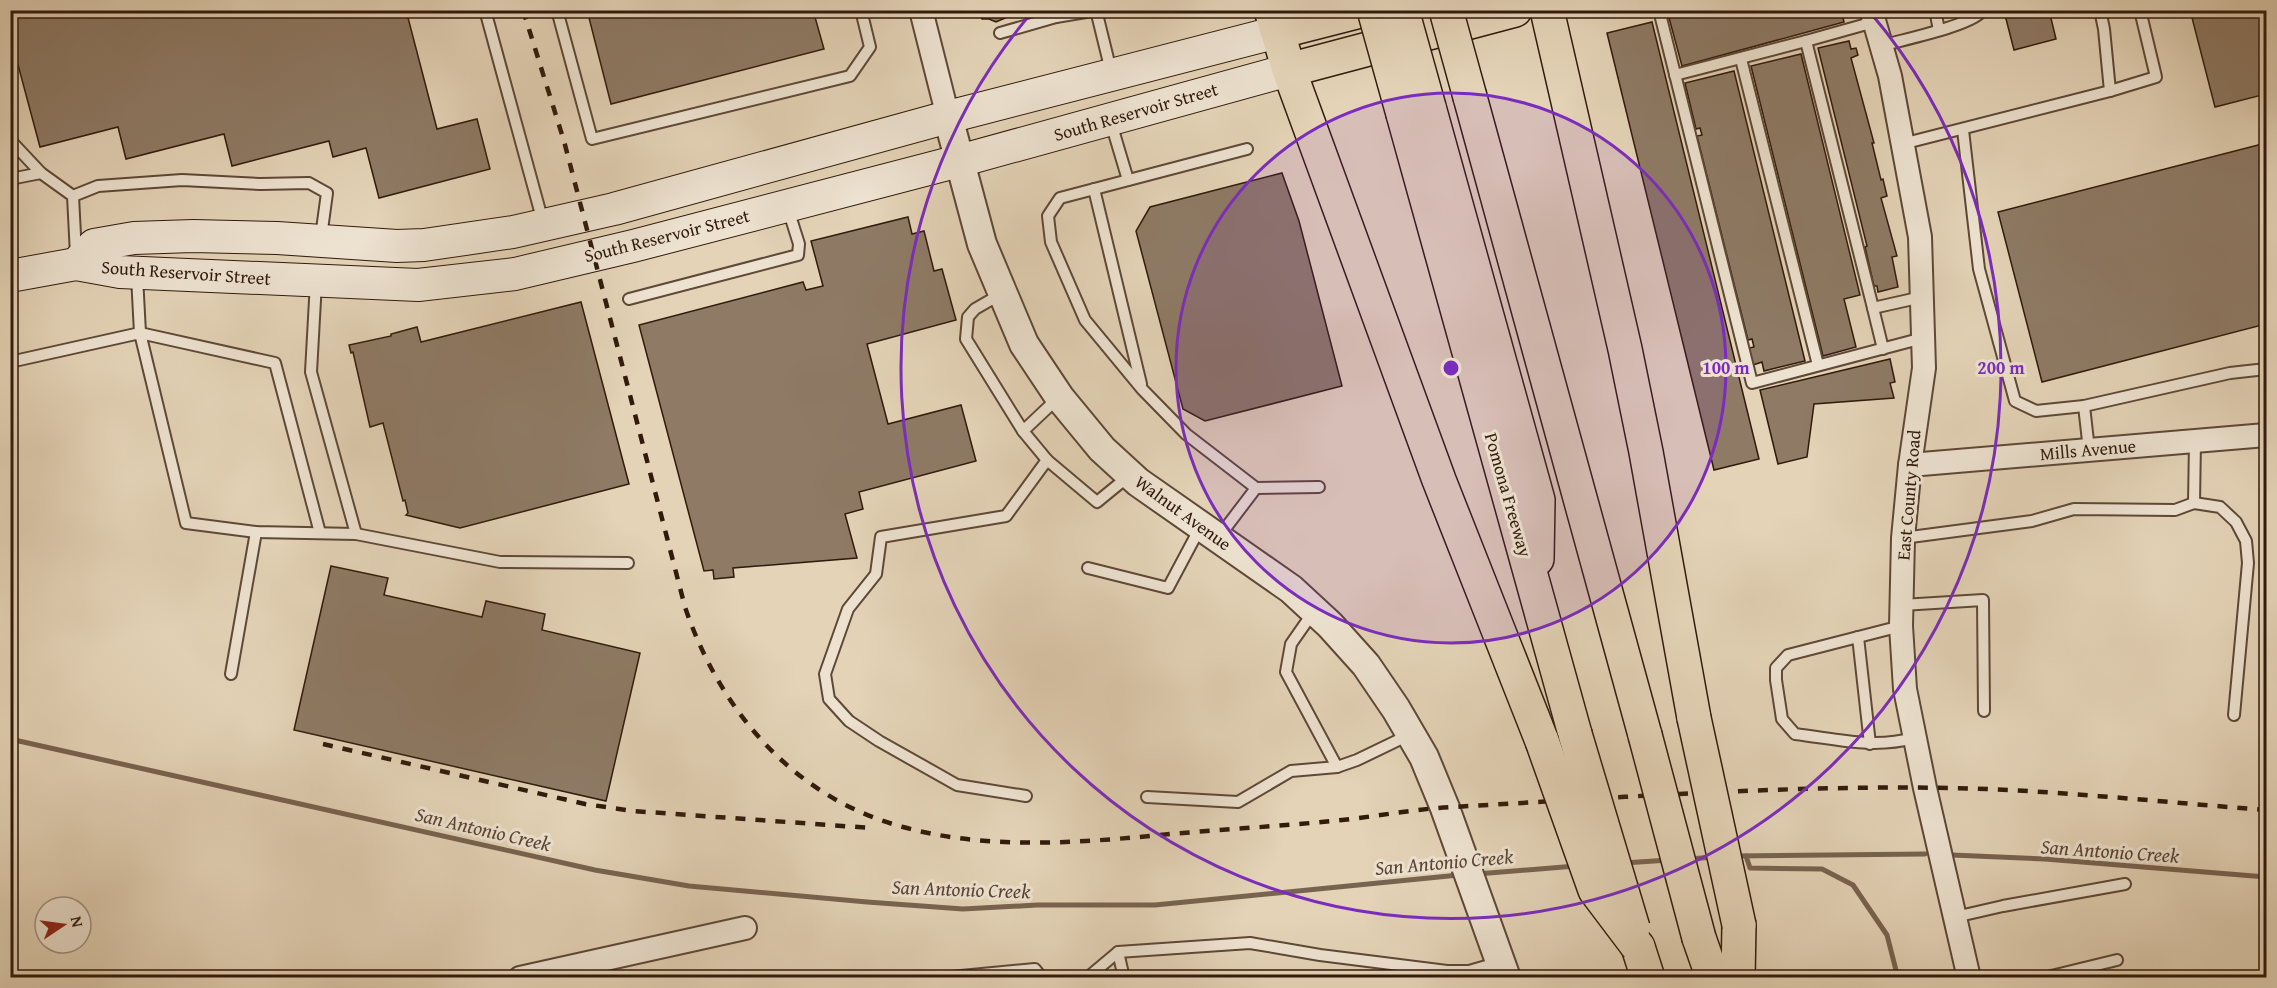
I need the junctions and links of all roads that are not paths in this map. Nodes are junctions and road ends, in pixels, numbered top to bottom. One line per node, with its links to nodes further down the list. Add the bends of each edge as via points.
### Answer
1 (485, 10): 44 (lane)
2 (557, 10): 3 (lane, via 592,139 850,76 870,47)
3 (861, 10)
4 (921, 10): 31 (street, Walnut Avenue)
5 (1364, 10): 20 (main road, South Reservoir Street)
6 (1374, 10): 30 (main road, Pomona Freeway, bridge)
7 (1402, 10): 30 (main road, bridge)
8 (1425, 10): 30 (main road)
9 (1446, 10): 30 (main road, Pomona Freeway, bridge)
10 (1515, 10): 26 (main road, South Reservoir Street)
11 (1546, 10): 108 (main road, bridge, via 1646,453 1694,718 1739,925)
12 (1659, 10): 28 (lane)
13 (1935, 10): 21 (lane)
14 (1983, 10): 21 (lane, via 1980,16)
15 (2100, 10): 29 (lane)
16 (2140, 10): 29 (lane, via 2156,77)
17 (1096, 11): 18 (lane); 27 (lane)
18 (1055, 14): 22 (lane)
19 (1873, 16): 23 (lane); 24 (street, East County Road)
20 (1275, 21): 26 (main road); 27 (main road, South Reservoir Street)
21 (1939, 30): 24 (lane)
22 (1000, 33)
23 (1806, 41): 25 (lane); 54 (lane)
24 (1881, 46): 35 (street, East County Road)
25 (1741, 59): 28 (lane); 59 (lane)
26 (1289, 70): 32 (main road, South Reservoir Street); 96 (main road, bridge, via 1595,890)
27 (1112, 74): 31 (main road, South Reservoir Street)
28 (1675, 75): 59 (lane, via 1752,383)
29 (2110, 91): 33 (lane)
30 (1438, 105): 96 (main road, Pomona Freeway, bridge, via 1537,596); 107 (main road, Pomona Freeway, bridge, via 1602,571)
31 (948, 117): 37 (street, Walnut Avenue); 44 (main road, South Reservoir Street)
32 (1110, 120): 37 (main road, South Reservoir Street); 40 (lane)
33 (1963, 130): 35 (lane); 63 (lane, via 1979,269 2015,400 2036,411)
34 (10, 140): 38 (lane)
35 (1902, 144): 52 (street, East County Road, via 1920,237)
36 (1247, 149): 40 (lane)
37 (959, 161): 43 (main road, South Reservoir Street); 51 (street, Walnut Avenue, via 982,244)
38 (41, 173): 39 (lane); 42 (lane)
39 (10, 179)
40 (1128, 180): 41 (lane)
41 (1094, 189): 61 (lane); 61 (lane, via 1060,198 1048,216 1051,242 1085,320)
42 (73, 196): 46 (lane, via 98,186 182,180 309,183 327,194); 47 (lane)
43 (787, 206): 50 (main road, South Reservoir Street, via 515,274 418,285); 53 (lane, via 799,244 798,255)
44 (544, 225): 46 (main road, South Reservoir Street, via 424,245)
45 (134, 238): 46 (main road, South Reservoir Street, via 193,236); 47 (main road, South Reservoir Street, via 94,245); 48 (main road)
46 (320, 242): 50 (main road)
47 (76, 264): 48 (main road, South Reservoir Street); 49 (main road)
48 (137, 273): 50 (main road, South Reservoir Street); 55 (lane)
49 (10, 276)
50 (316, 282): 77 (lane, via 312,372)
51 (1002, 294): 62 (street, Walnut Avenue, via 1024,344); 64 (lane, via 968,317 966,339)
52 (1922, 297): 54 (lane); 56 (street, East County Road)
53 (629, 299)
54 (1873, 308): 57 (lane)
55 (140, 333): 58 (lane); 74 (lane, via 186,523); 76 (lane, via 275,363)
56 (1923, 338): 57 (lane); 69 (street, East County Road, via 1924,368)
57 (1883, 349): 59 (lane)
58 (10, 362)
59 (1818, 365)
60 (2266, 369): 63 (lane, via 2230,373)
61 (1142, 389): 72 (lane, via 1186,434)
62 (1059, 396): 64 (lane); 70 (street, Walnut Avenue, via 1102,449)
63 (2084, 406): 67 (lane)
64 (1023, 431): 68 (lane)
65 (2266, 435): 66 (street, Mills Avenue)
66 (2195, 441): 67 (street, Mills Avenue); 73 (lane)
67 (2089, 450): 69 (street, Mills Avenue)
68 (1047, 460): 70 (lane, via 1097,502); 91 (lane, via 1006,516 881,537 876,574 848,609 825,674 829,699 849,721 879,741 957,785)
69 (1910, 465): 78 (street, East County Road)
70 (1130, 475): 75 (street, Walnut Avenue)
71 (1319, 487): 72 (lane)
72 (1256, 488): 75 (lane)
73 (2194, 503): 78 (lane, via 2175,510 2074,509 2032,521); 86 (lane, via 2220,507 2236,522 2246,541 2248,563)
74 (256, 532): 76 (lane); 84 (lane)
75 (1209, 532): 80 (lane, via 1168,588); 81 (street, Walnut Avenue, via 1291,589)
76 (320, 533): 77 (lane)
77 (356, 534): 79 (lane, via 500,562)
78 (1904, 538): 82 (street, East County Road)
79 (627, 563)
80 (1088, 568)
81 (1314, 610): 87 (street, Walnut Avenue, via 1366,665); 90 (lane, via 1291,644 1286,672)
82 (1901, 615): 83 (lane); 85 (lane, via 1983,600); 88 (street, East County Road, via 1905,689)
83 (1858, 637): 89 (lane); 89 (lane, via 1788,656 1776,668 1776,680 1782,719 1795,734)
84 (231, 675)
85 (1984, 711)
86 (2234, 715)
87 (1412, 734): 90 (lane); 99 (street, Walnut Avenue, via 1445,808)
88 (1914, 738): 89 (lane, via 1893,744); 94 (street, East County Road)
89 (1870, 744)
90 (1337, 767): 92 (lane, via 1290,771 1238,802)
91 (1026, 796)
92 (1147, 798)
93 (2125, 884): 94 (lane)
94 (1955, 917): 109 (street, East County Road)
95 (745, 928): 101 (street)
96 (1638, 947): 106 (main road, Pomona Freeway)
97 (1118, 952): 100 (lane, via 1250,943); 104 (lane); 105 (lane)
98 (2117, 960): 110 (lane)
99 (1503, 970): 100 (lane)
100 (1448, 974)
101 (534, 976)
102 (940, 978): 103 (lane, via 1035,969)
103 (1042, 978)
104 (1087, 978)
105 (1124, 978)
106 (1648, 978)
107 (1713, 978)
108 (1738, 978)
109 (1970, 978)
110 (2043, 978)

